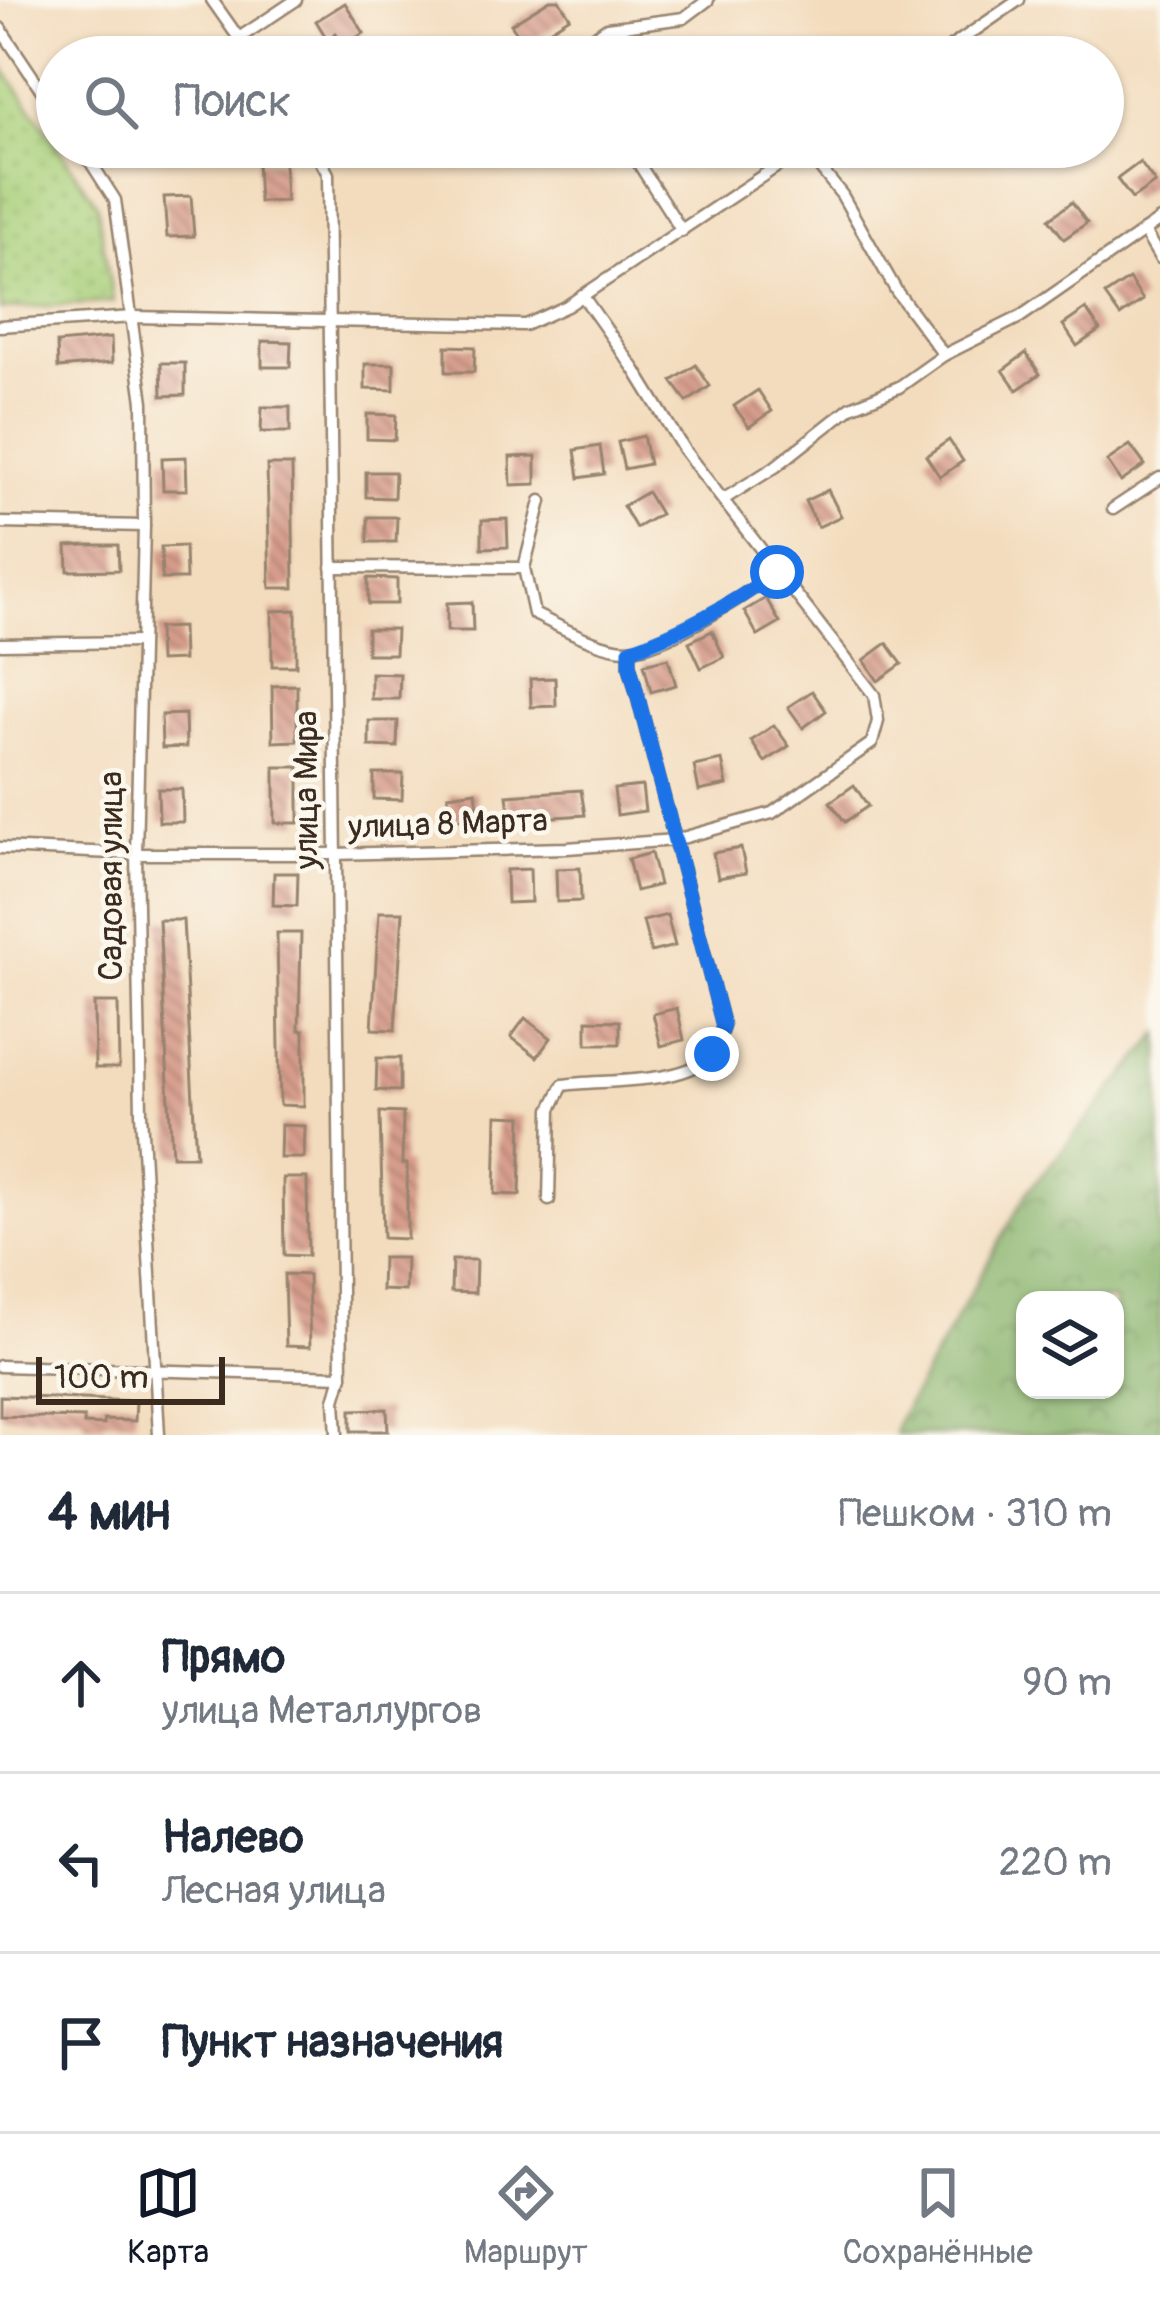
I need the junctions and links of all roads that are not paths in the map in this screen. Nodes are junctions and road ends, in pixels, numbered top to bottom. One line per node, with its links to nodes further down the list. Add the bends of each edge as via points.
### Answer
1 (212, 0): 7 (street)
2 (296, 0): 8 (street)
3 (708, 0): 5 (street)
4 (1019, 0): 10 (street)
5 (695, 5): 9 (street, via 684,18)
6 (0, 28): 11 (street)
7 (238, 36)
8 (242, 36)
9 (595, 36)
10 (967, 36)
11 (36, 84)
12 (94, 168): 22 (street, Садовая улица, via 115,200)
13 (325, 168): 23 (street, улица Мира)
14 (642, 168): 18 (street)
15 (774, 168): 18 (street)
16 (821, 168): 25 (street)
17 (1160, 220): 19 (street)
18 (682, 231): 21 (street)
19 (1144, 231): 20 (street); 25 (street, via 1020,317)
20 (1160, 258)
21 (582, 296): 23 (street, via 525,325); 27 (street)
22 (133, 317): 23 (street); 24 (street); 31 (street, Садовая улица)
23 (331, 320): 32 (street, улица Мира)
24 (0, 326)
25 (944, 356): 27 (street, via 851,407)
26 (1160, 478): 29 (street)
27 (724, 499): 34 (street)
28 (541, 501): 33 (street)
29 (1113, 509)
30 (0, 524): 31 (street)
31 (144, 526): 35 (street, Садовая улица)
32 (332, 567): 33 (street); 41 (street, улица Мира)
33 (524, 568): 37 (street, via 533,614)
34 (777, 572): 37 (street, via 739,599); 38 (street, улица 8 Марта, via 874,695 872,742 772,813)
35 (141, 642): 36 (street); 40 (street, Садовая улица)
36 (0, 644)
37 (630, 650): 38 (street)
38 (676, 840): 41 (street, улица 8 Марта); 42 (street, via 723,1026 712,1054 694,1069 563,1085 551,1109)
39 (0, 848): 40 (street, улица 8 Марта)
40 (136, 854): 41 (street, улица 8 Марта); 44 (street, Садовая улица)
41 (333, 854): 45 (street, улица Мира)
42 (549, 1200)
43 (0, 1366): 44 (street)
44 (154, 1370): 45 (street); 46 (street, Садовая улица)
45 (342, 1376): 47 (street, улица Мира)
46 (159, 1435)
47 (337, 1435)

